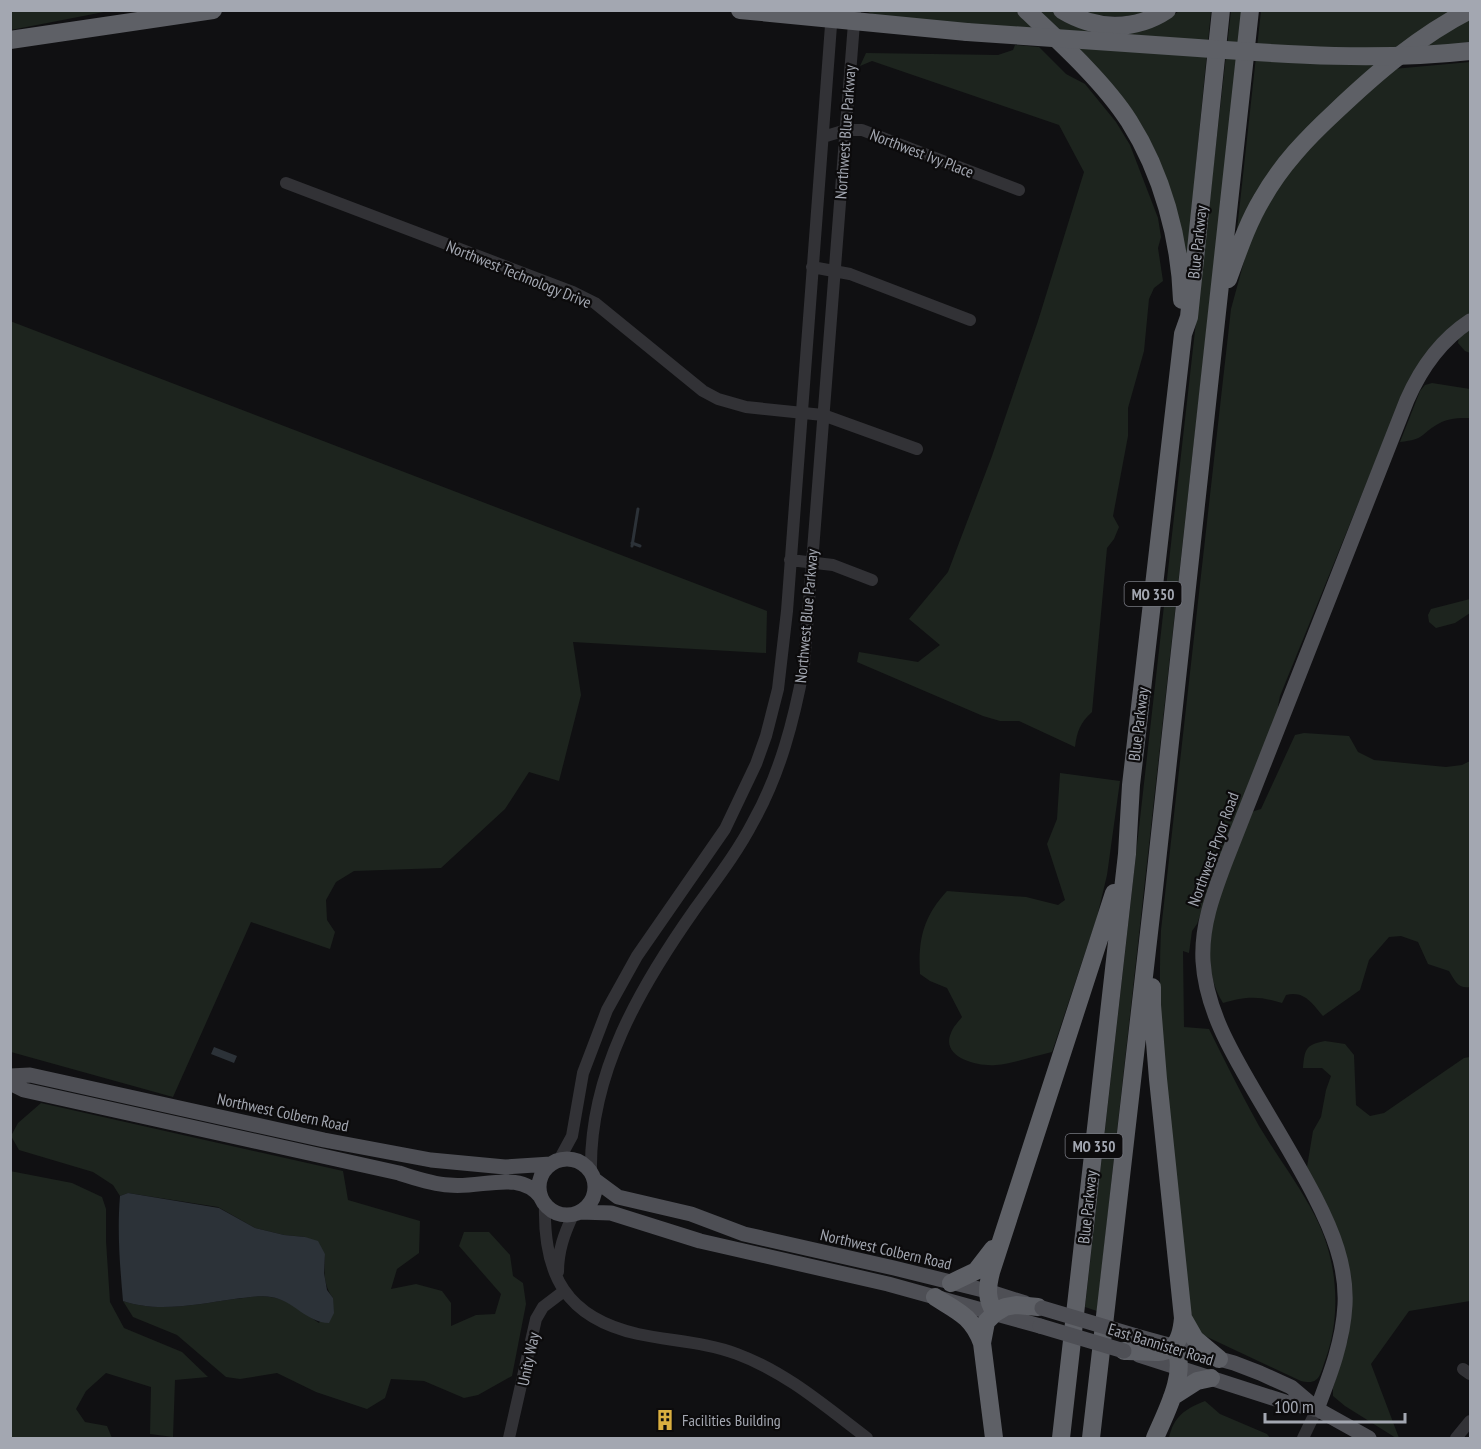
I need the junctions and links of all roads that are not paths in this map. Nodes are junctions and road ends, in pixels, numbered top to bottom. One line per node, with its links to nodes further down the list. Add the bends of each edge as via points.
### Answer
1 (154, 10): 12 (highway)
2 (213, 10): 12 (highway)
3 (740, 10): 10 (highway)
4 (1026, 10): 23 (highway, via 1110,96 1148,157 1170,219 1182,281)
5 (1062, 10): 6 (highway, via 1096,25 1117,26 1138,24)
6 (1167, 10)
7 (1221, 10): 23 (highway, Blue Parkway / MO 350, via 1189,317)
8 (1250, 10): 20 (highway, Blue Parkway / MO 350)
9 (1470, 10): 20 (highway, via 1379,71 1284,164 1261,199)
10 (832, 15): 11 (highway); 15 (street, Northwest Blue Parkway)
11 (854, 16): 13 (highway, bridge, via 967,32 1279,54 1367,58); 14 (street, Northwest Blue Parkway)
12 (10, 40)
13 (1470, 51)
14 (846, 130): 15 (street, Northwest Ivy Place); 17 (street, Northwest Ivy Place, via 880,136); 19 (street, Northwest Blue Parkway)
15 (823, 137): 18 (street, Northwest Blue Parkway)
16 (286, 183): 24 (street, Northwest Technology Drive, via 595,303 718,399 746,408)
17 (1019, 190)
18 (812, 267): 19 (street); 24 (street, Northwest Blue Parkway)
19 (835, 271): 21 (street); 25 (street, Northwest Blue Parkway)
20 (1218, 306): 31 (highway, Blue Parkway / MO 350)
21 (970, 320)
22 (1470, 321): 54 (main road, Northwest Pryor Road, via 1435,352 1412,387 1226,860 1208,911 1204,936 1203,962 1217,1022 1307,1180 1330,1224 1337,1247 1345,1303 1341,1341)
23 (1183, 334): 30 (highway, Blue Parkway / MO 350, via 1131,785)
24 (801, 412): 25 (street, Northwest Technology Drive); 27 (street, Northwest Blue Parkway)
25 (823, 415): 26 (street, Northwest Technology Drive); 28 (street, Northwest Blue Parkway)
26 (917, 449)
27 (790, 560): 28 (street); 34 (street, Northwest Blue Parkway, via 778,689 756,764 725,829 638,956 607,1010 583,1073 573,1136)
28 (812, 561): 29 (street); 35 (street, Northwest Blue Parkway, via 804,666 780,762 737,849 650,976 627,1020 601,1093 591,1143)
29 (872, 580)
30 (1127, 854): 38 (highway); 59 (highway, Blue Parkway / MO 350)
31 (1154, 889): 46 (highway, via 1152,1005); 60 (highway, Blue Parkway / MO 350)
32 (10, 1076): 34 (main road, Northwest Colbern Road, via 30,1076 420,1158 505,1167)
33 (10, 1083): 36 (main road, via 24,1090 434,1184 522,1183 534,1188)
34 (555, 1162): 35 (main road, via 577,1160); 36 (main road, via 540,1179)
35 (593, 1176): 37 (main road, via 593,1199); 40 (main road, Northwest Colbern Road, via 628,1201 655,1204 744,1234)
36 (543, 1200): 37 (main road, via 561,1214); 39 (street, via 550,1262)
37 (577, 1213): 39 (street, via 562,1238); 43 (main road, Northwest Colbern Road, via 611,1213 700,1241)
38 (1001, 1238): 40 (highway, via 976,1271); 42 (highway)
39 (558, 1279): 41 (street)
40 (951, 1283): 42 (main road, Northwest Colbern Road)
41 (564, 1291): 56 (street, Unity Way, via 543,1306 536,1319); 57 (street, via 584,1312 607,1325 735,1353 767,1367)
42 (987, 1291): 44 (main road, Northwest Colbern Road); 45 (highway)
43 (935, 1297): 45 (main road, Northwest Colbern Road); 47 (highway, via 966,1315)
44 (1040, 1308): 45 (highway, via 1005,1307); 48 (main road, Northwest Colbern Road, bridge)
45 (995, 1313): 47 (highway, via 986,1322); 49 (main road, East Bannister Road, bridge)
46 (1183, 1318): 48 (highway, via 1180,1338); 50 (highway, via 1195,1339)
47 (982, 1343): 58 (highway)
48 (1174, 1346): 49 (highway, via 1157,1352); 50 (main road, East Bannister Road); 51 (highway)
49 (1124, 1351): 51 (main road, East Bannister Road)
50 (1219, 1359): 54 (main road, East Bannister Road, via 1291,1387)
51 (1180, 1368): 52 (main road, East Bannister Road); 53 (highway)
52 (1211, 1378): 53 (highway, via 1197,1381); 54 (main road, East Bannister Road)
53 (1172, 1397): 61 (highway)
54 (1317, 1409): 62 (street, Northwest Pryor Road); 63 (main road, East Bannister Road)
55 (1470, 1422): 64 (street); 65 (street)
56 (509, 1438)
57 (867, 1438)
58 (994, 1438)
59 (1061, 1438)
60 (1090, 1438)
61 (1155, 1438)
62 (1303, 1438)
63 (1370, 1438)
64 (1456, 1438)
65 (1466, 1438)

